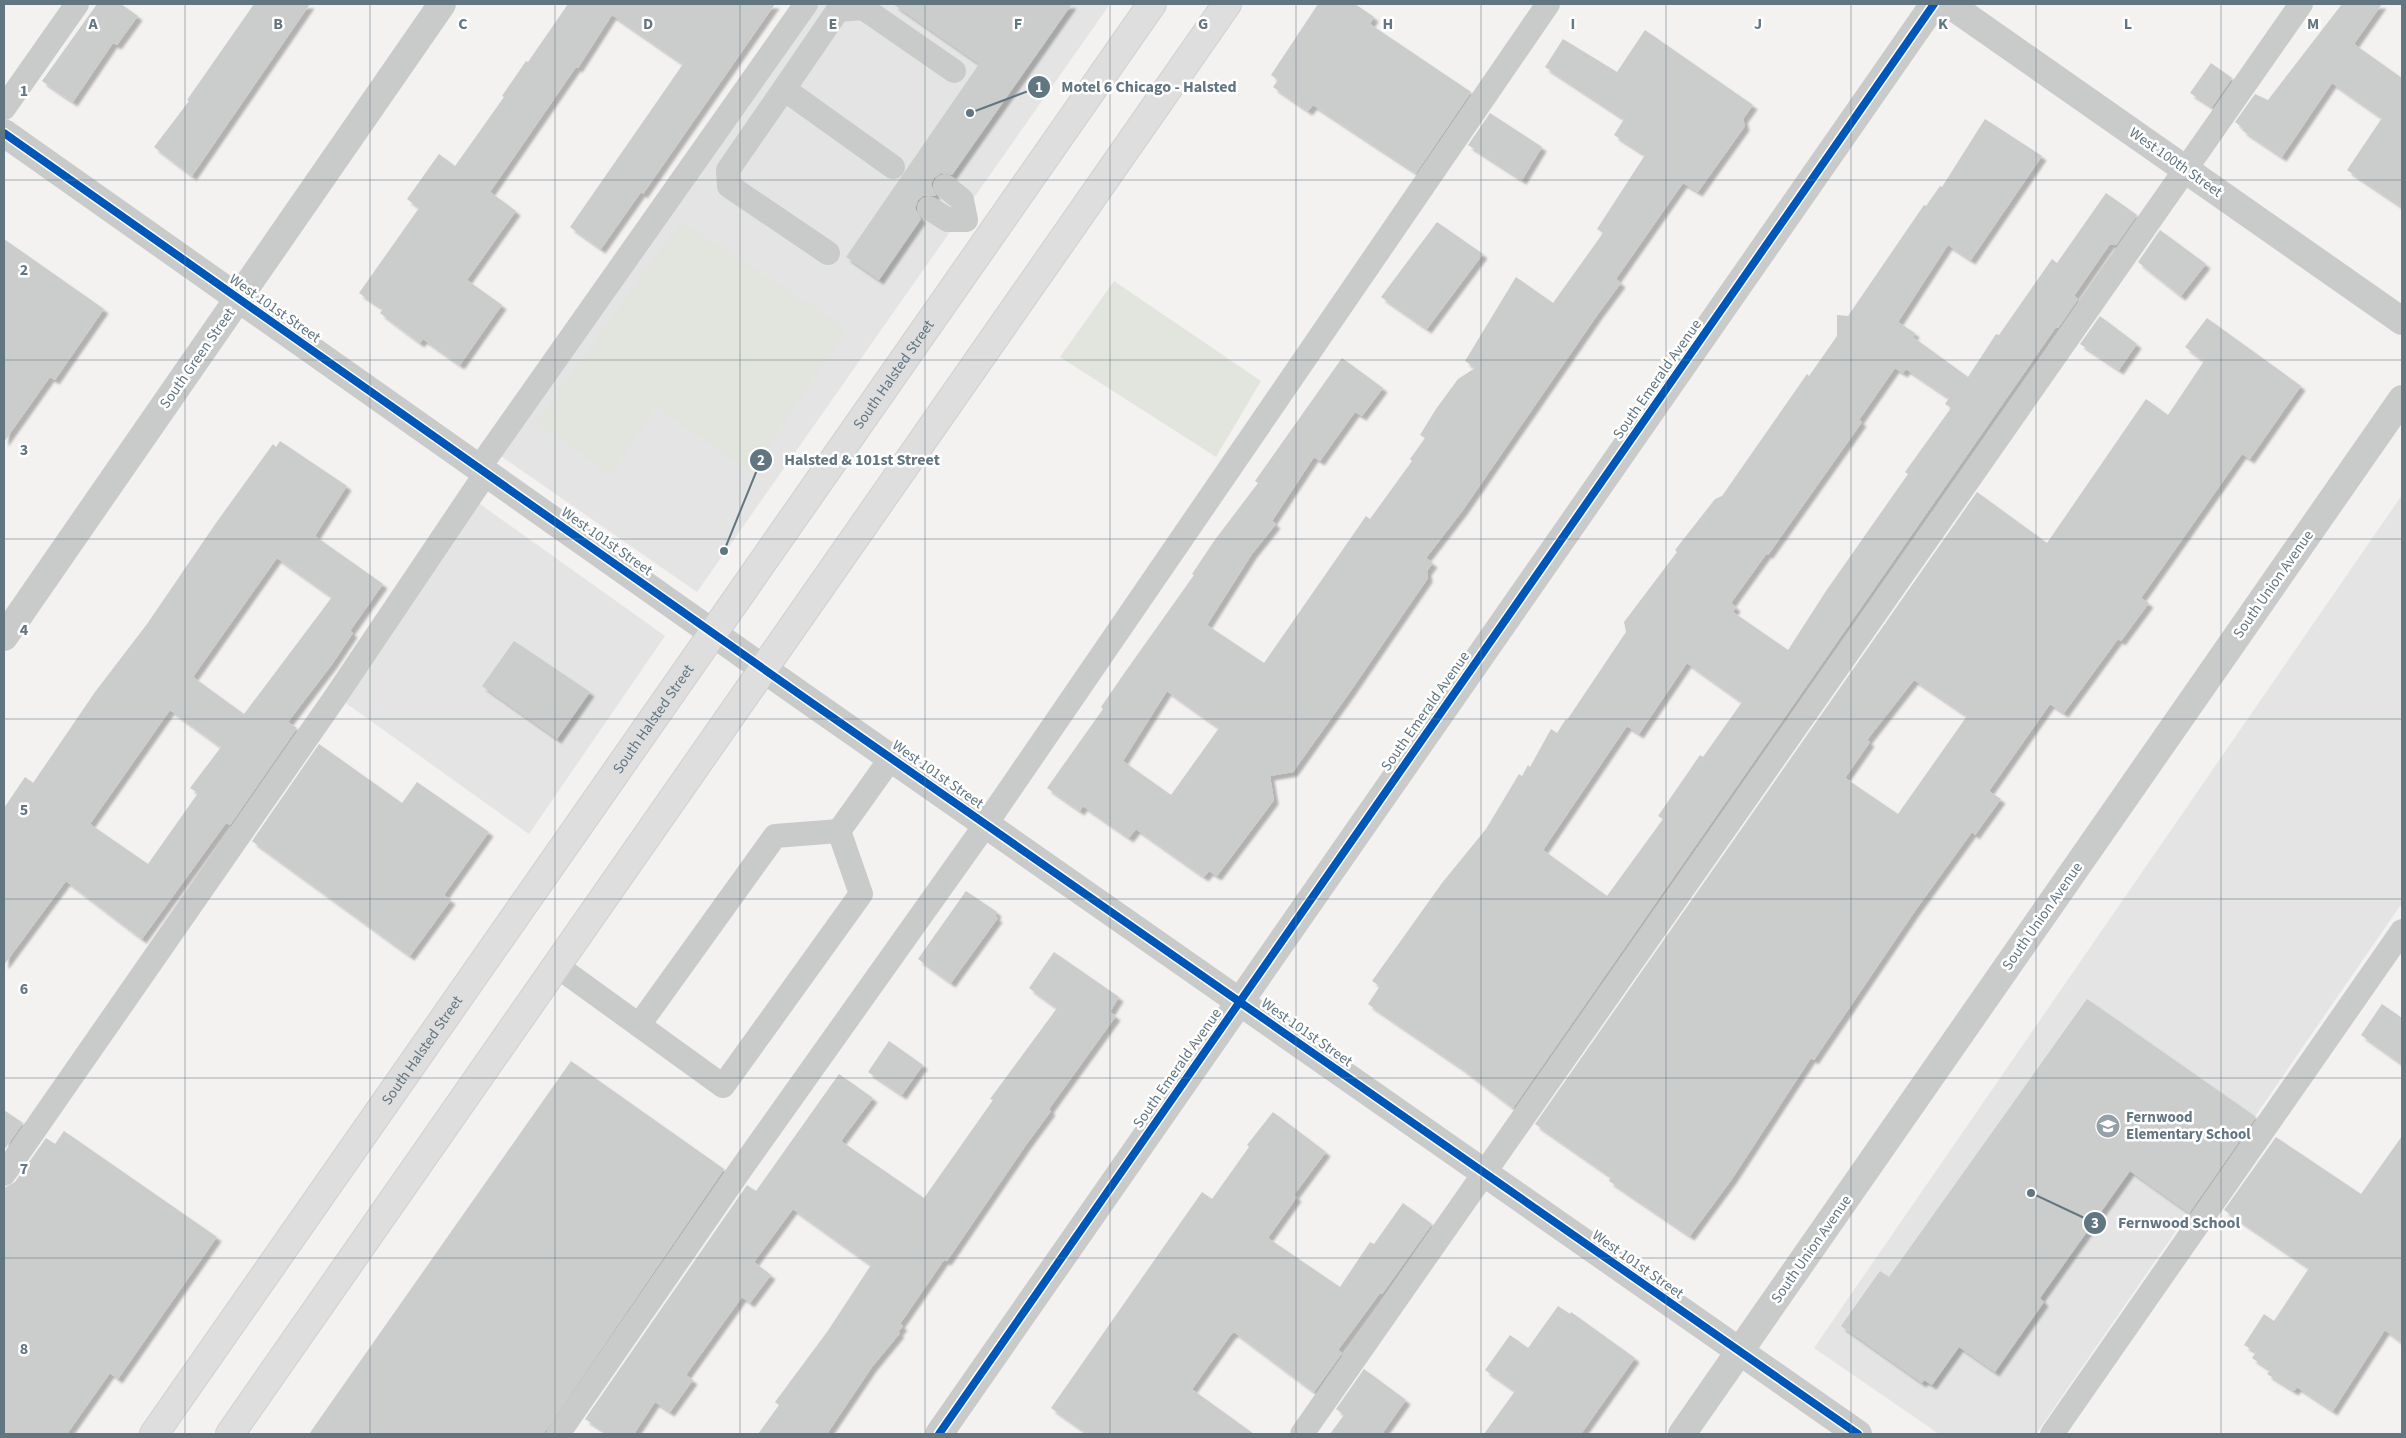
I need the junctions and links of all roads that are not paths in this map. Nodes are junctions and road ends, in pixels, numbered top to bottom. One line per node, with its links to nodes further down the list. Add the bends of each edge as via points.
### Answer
1 (77, 4): 12 (lane)
2 (442, 4): 21 (street, South Green Street)
3 (806, 4): 24 (lane)
4 (1152, 4): 19 (main road, South Halsted Street)
5 (1227, 4): 27 (main road)
6 (1548, 4): 29 (lane)
7 (1934, 4): 33 (street, South Emerald Avenue)
8 (1949, 4): 14 (street, West 100th Street)
9 (2301, 4): 14 (lane)
10 (954, 71): 11 (lane, via 863,8 838,10)
11 (784, 89): 15 (lane); 20 (lane, via 728,170 729,186)
12 (4, 108)
13 (4, 133): 21 (street, West 101st Street)
14 (2184, 168): 22 (street, West 100th Street); 35 (lane)
15 (900, 171)
16 (945, 186): 18 (lane, via 962,200)
17 (929, 208): 18 (lane, via 948,220)
18 (966, 220): 19 (lane)
19 (990, 237): 25 (main road, South Halsted Street)
20 (828, 253)
21 (238, 298): 24 (street, West 101st Street); 26 (street, South Green Street)
22 (2402, 321)
23 (2402, 399): 37 (street, South Union Avenue)
24 (483, 470): 25 (street, West 101st Street); 36 (lane, via 336,696)
25 (714, 633): 27 (street, West 101st Street); 38 (main road, South Halsted Street)
26 (4, 637)
27 (764, 669): 28 (street, West 101st Street); 32 (main road)
28 (891, 758): 29 (street, West 101st Street); 30 (lane)
29 (986, 824): 33 (street, West 101st Street); 40 (lane)
30 (839, 831): 34 (lane, via 774,836); 34 (lane, via 861,894 723,1086)
31 (2402, 931): 45 (lane)
32 (557, 966): 34 (lane); 39 (main road)
33 (1240, 1002): 35 (street, West 101st Street); 41 (street, South Emerald Avenue)
34 (639, 1025)
35 (1483, 1172): 37 (street, West 101st Street); 42 (lane)
36 (4, 1174)
37 (1740, 1351): 43 (street, South Union Avenue); 44 (street, West 101st Street)
38 (154, 1434)
39 (230, 1434)
40 (558, 1434)
41 (939, 1434)
42 (1302, 1434)
43 (1682, 1434)
44 (1858, 1434)
45 (2052, 1434)

